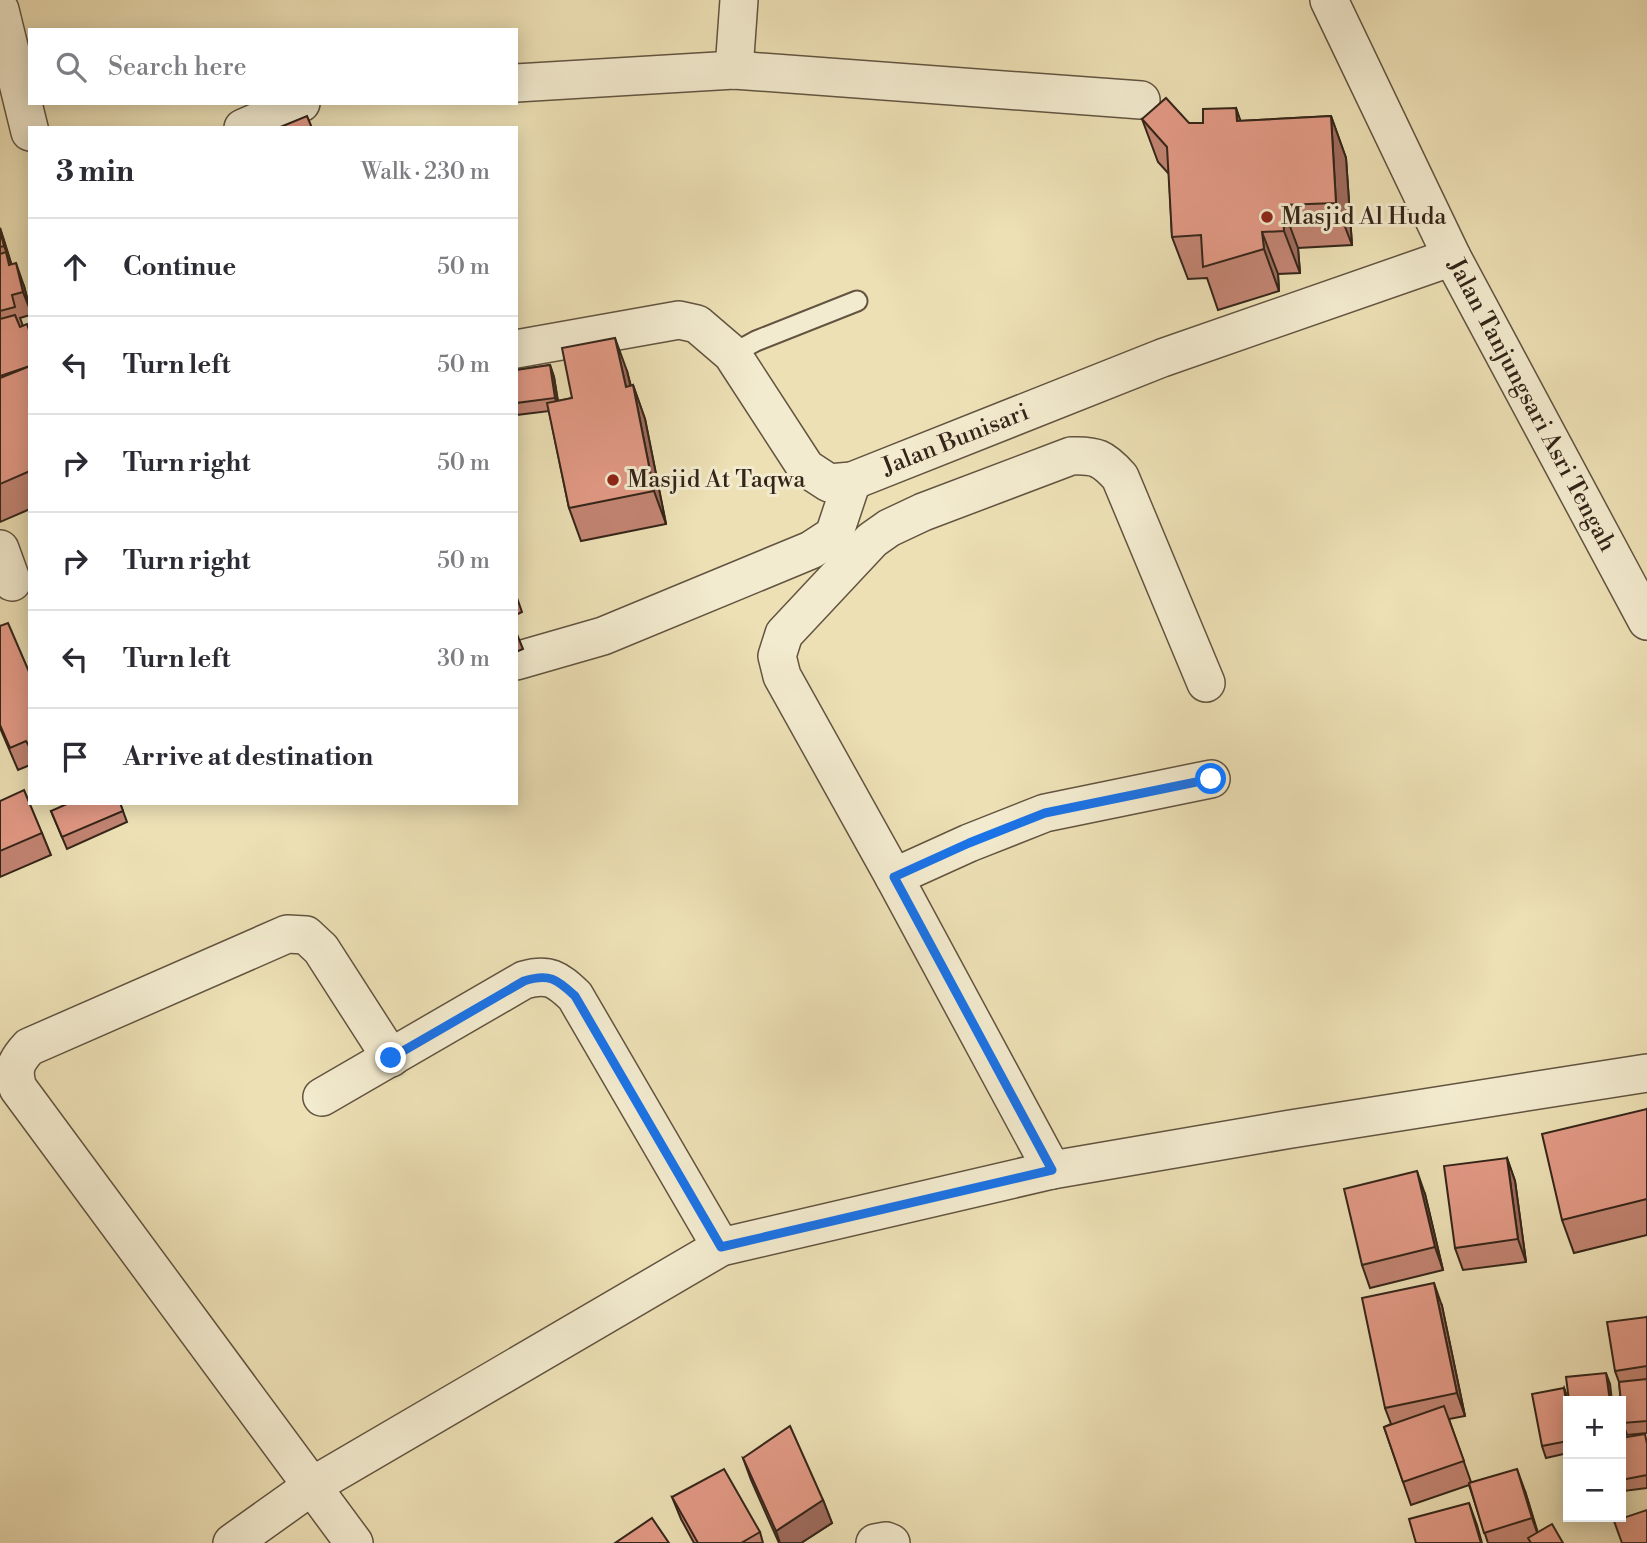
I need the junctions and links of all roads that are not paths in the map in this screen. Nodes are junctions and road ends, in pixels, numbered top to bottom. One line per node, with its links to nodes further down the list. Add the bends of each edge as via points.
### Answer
1 (739, 0): 4 (street)
2 (1329, 0): 11 (street, Jalan Tanjungsari Asri Tengah)
3 (0, 10): 6 (street)
4 (734, 70): 5 (street); 7 (street)
5 (518, 83)
6 (23, 84): 9 (street)
7 (1141, 100)
8 (296, 105): 10 (street)
9 (29, 126)
10 (248, 126)
11 (1451, 257): 15 (street, Jalan Bunisari, via 1162,358); 16 (street, Jalan Tanjungsari Asri Tengah)
12 (857, 300): 14 (lane)
13 (518, 349): 14 (street, Jalan Bunisari, via 678,320 697,324)
14 (732, 354): 15 (street, Jalan Bunisari, via 806,468 829,483)
15 (852, 481): 17 (street, via 834,535 811,550 603,636)
16 (1647, 621)
17 (518, 660)
18 (1206, 683): 20 (street, via 1120,477 1106,462 1071,456 889,528 872,540 784,634 777,656 782,676)
19 (1211, 779): 20 (street, via 1045,813)
20 (894, 877): 25 (street)
21 (8, 1050): 22 (street, via 29,1047 287,934 306,935 321,949); 27 (street, via 18,1088)
22 (391, 1058): 24 (street); 26 (street, via 524,981 550,977 575,996)
23 (1647, 1073): 25 (street)
24 (321, 1097)
25 (1052, 1170): 26 (street)
26 (721, 1247): 27 (street)
27 (312, 1486): 28 (street); 29 (street)
28 (232, 1543)
29 (354, 1543)
30 (875, 1543): 31 (street)
31 (891, 1543)

